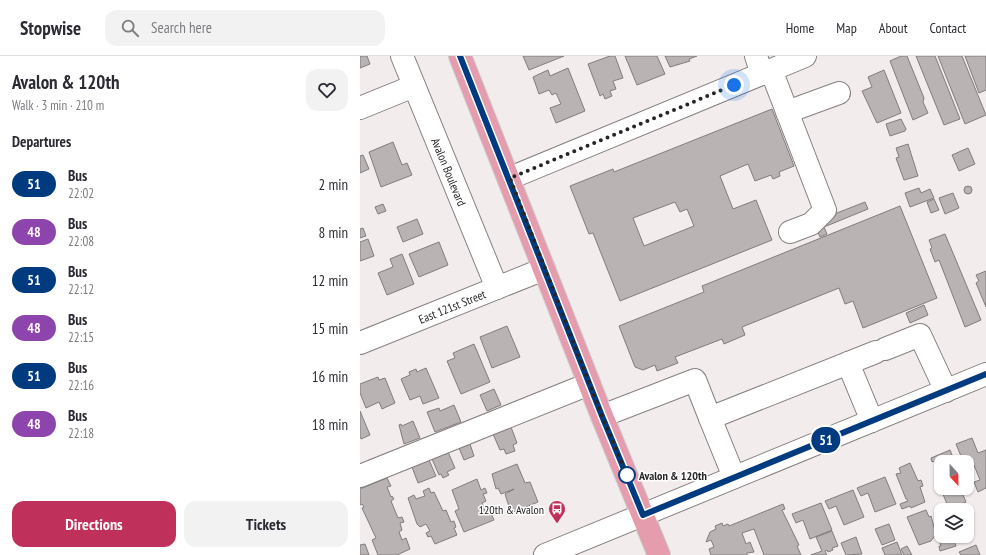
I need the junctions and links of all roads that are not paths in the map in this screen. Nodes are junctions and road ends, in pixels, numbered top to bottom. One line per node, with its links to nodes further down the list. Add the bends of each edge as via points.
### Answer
1 (402, 56): 5 (street, Avalon Boulevard)
2 (460, 56): 9 (main road)
3 (805, 56): 4 (street)
4 (763, 67): 8 (street); 9 (street)
5 (414, 86): 7 (street); 12 (street, Avalon Boulevard)
6 (839, 93): 8 (street)
7 (360, 108)
8 (787, 112): 10 (street, via 825,210 811,224)
9 (510, 178): 11 (main road)
10 (790, 232)
11 (544, 269): 12 (street, East 121st Street); 16 (main road)
12 (497, 288): 13 (street, East 121st Street)
13 (360, 343)
14 (848, 363): 17 (street, via 920,335); 19 (street); 20 (street)
15 (986, 374): 17 (street)
16 (589, 384): 18 (main road); 21 (street)
17 (946, 391): 20 (street)
18 (602, 416): 19 (street, via 694,380); 23 (main road)
19 (710, 418): 22 (street)
20 (872, 421): 22 (street)
21 (360, 476)
22 (734, 477): 23 (street)
23 (643, 515): 24 (street); 25 (main road)
24 (556, 553)
25 (659, 555)

